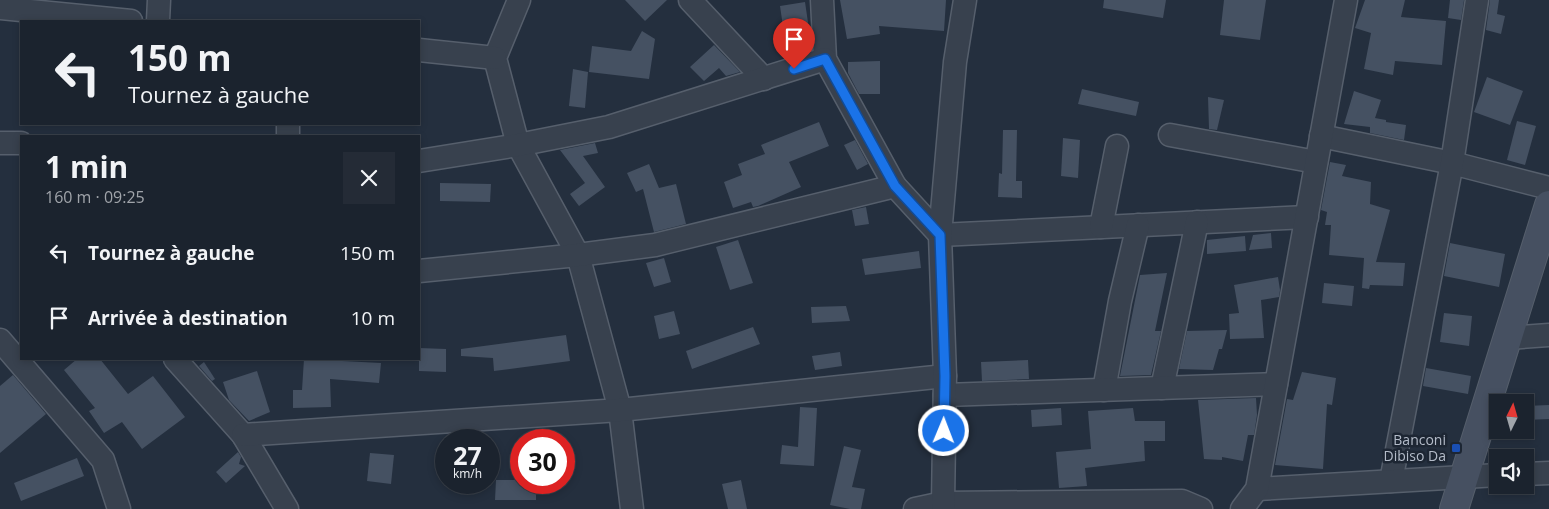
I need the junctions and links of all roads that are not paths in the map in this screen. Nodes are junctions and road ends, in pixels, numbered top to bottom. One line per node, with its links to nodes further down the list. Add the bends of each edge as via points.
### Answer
1 (158, 0): 10 (street)
2 (519, 0): 12 (street)
3 (690, 0): 14 (street)
4 (822, 0): 13 (street)
5 (965, 0): 31 (street, via 955,62)
6 (1346, 0): 16 (street)
7 (1477, 0): 23 (street)
8 (0, 8): 9 (street)
9 (121, 20)
10 (158, 20)
11 (420, 50): 12 (street)
12 (495, 58): 19 (street)
13 (825, 59): 14 (street); 24 (street)
14 (764, 78): 19 (street, via 609,127)
15 (1170, 135): 22 (street)
16 (1321, 136): 22 (street); 23 (street)
17 (0, 143): 18 (street)
18 (20, 143)
19 (518, 145): 21 (street); 32 (street)
20 (1116, 146): 30 (street)
21 (420, 161)
22 (1316, 162): 27 (street)
23 (1452, 163): 25 (street); 48 (street)
24 (895, 186): 31 (street); 32 (street, via 656,245)
25 (1549, 188)
26 (1549, 205): 35 (main road)
27 (1307, 217): 28 (street); 38 (street)
28 (1197, 222): 29 (street); 40 (street)
29 (1138, 225): 30 (street); 41 (street)
30 (1101, 227): 31 (street)
31 (940, 235): 39 (street)
32 (578, 255): 33 (street); 42 (street)
33 (420, 271)
34 (1549, 335): 35 (street)
35 (1508, 338): 47 (main road)
36 (0, 340): 51 (street, via 103,460)
37 (176, 360): 43 (street)
38 (1276, 384): 40 (street); 49 (street)
39 (945, 386): 41 (street); 42 (street); 50 (street)
40 (1162, 388): 41 (street)
41 (1104, 390)
42 (620, 410): 43 (street); 53 (street)
43 (243, 435): 52 (street)
44 (1549, 472): 45 (street)
45 (1534, 473)
46 (1489, 476): 47 (street)
47 (1464, 477): 48 (street); 57 (main road)
48 (1391, 481): 49 (street)
49 (1257, 489): 56 (street)
50 (943, 506): 54 (street); 55 (street, via 1182,501)
51 (119, 509)
52 (287, 509)
53 (632, 509)
54 (915, 509)
55 (1201, 509)
56 (1242, 509)
57 (1454, 509)

